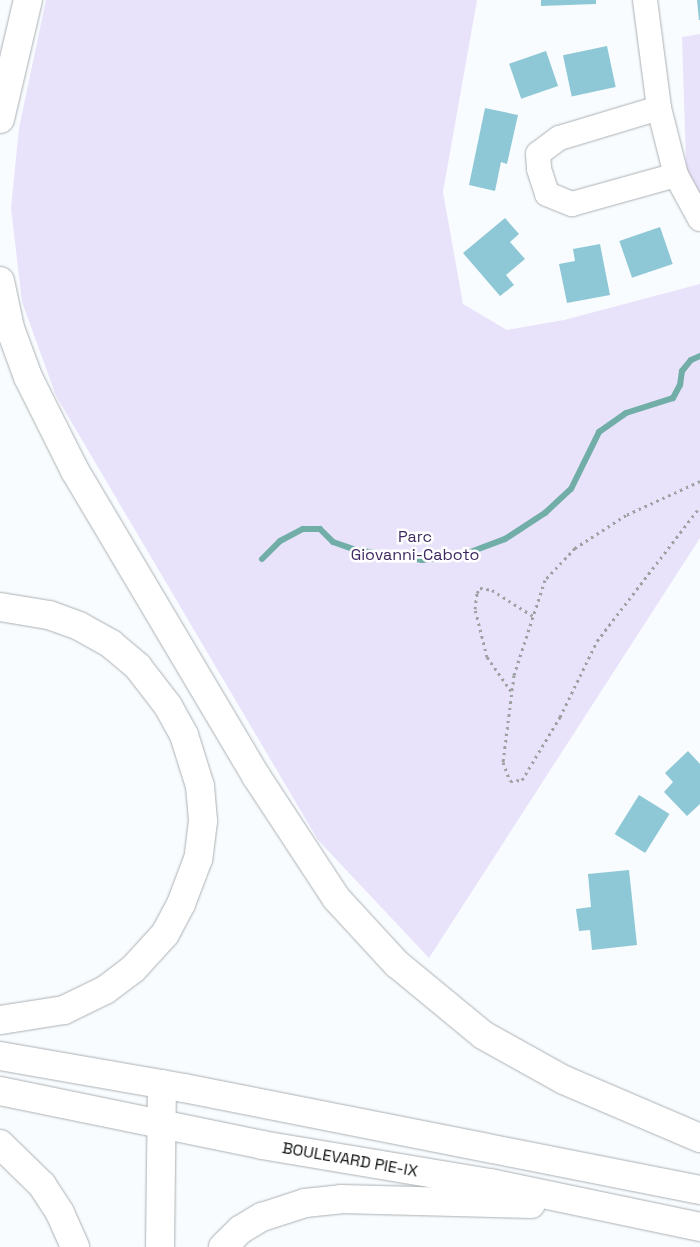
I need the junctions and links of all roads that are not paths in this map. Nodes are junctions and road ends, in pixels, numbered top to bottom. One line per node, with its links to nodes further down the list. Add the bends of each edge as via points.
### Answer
1 (28, 0): 4 (highway)
2 (645, 0): 3 (street)
3 (659, 108): 5 (street); 5 (street, via 559,138 538,154 539,169 547,194 572,204)
4 (0, 119)
5 (676, 175): 6 (street)
6 (700, 219)
7 (0, 282): 14 (highway, via 10,328 28,378 71,463 256,776 336,898 408,975 483,1035 564,1080)
8 (0, 607): 9 (highway, via 49,614 80,626 111,644 138,667 168,706 184,735 200,786 203,821 198,859 181,904 165,934 133,969 105,990 64,1010)
9 (0, 1020)
10 (0, 1056): 11 (highway)
11 (162, 1084): 13 (highway); 16 (highway)
12 (0, 1091): 13 (highway, BOULEVARD PIE-IX)
13 (161, 1124): 17 (highway, BOULEVARD PIE-IX, via 262,1146); 20 (highway)
14 (700, 1138)
15 (0, 1144): 19 (highway, via 42,1185 60,1213)
16 (700, 1190)
17 (590, 1203): 18 (highway, BOULEVARD PIE-IX); 21 (highway, via 322,1201 288,1207 262,1217 240,1230)
18 (700, 1227)
19 (75, 1247)
20 (160, 1247)
21 (223, 1247)

